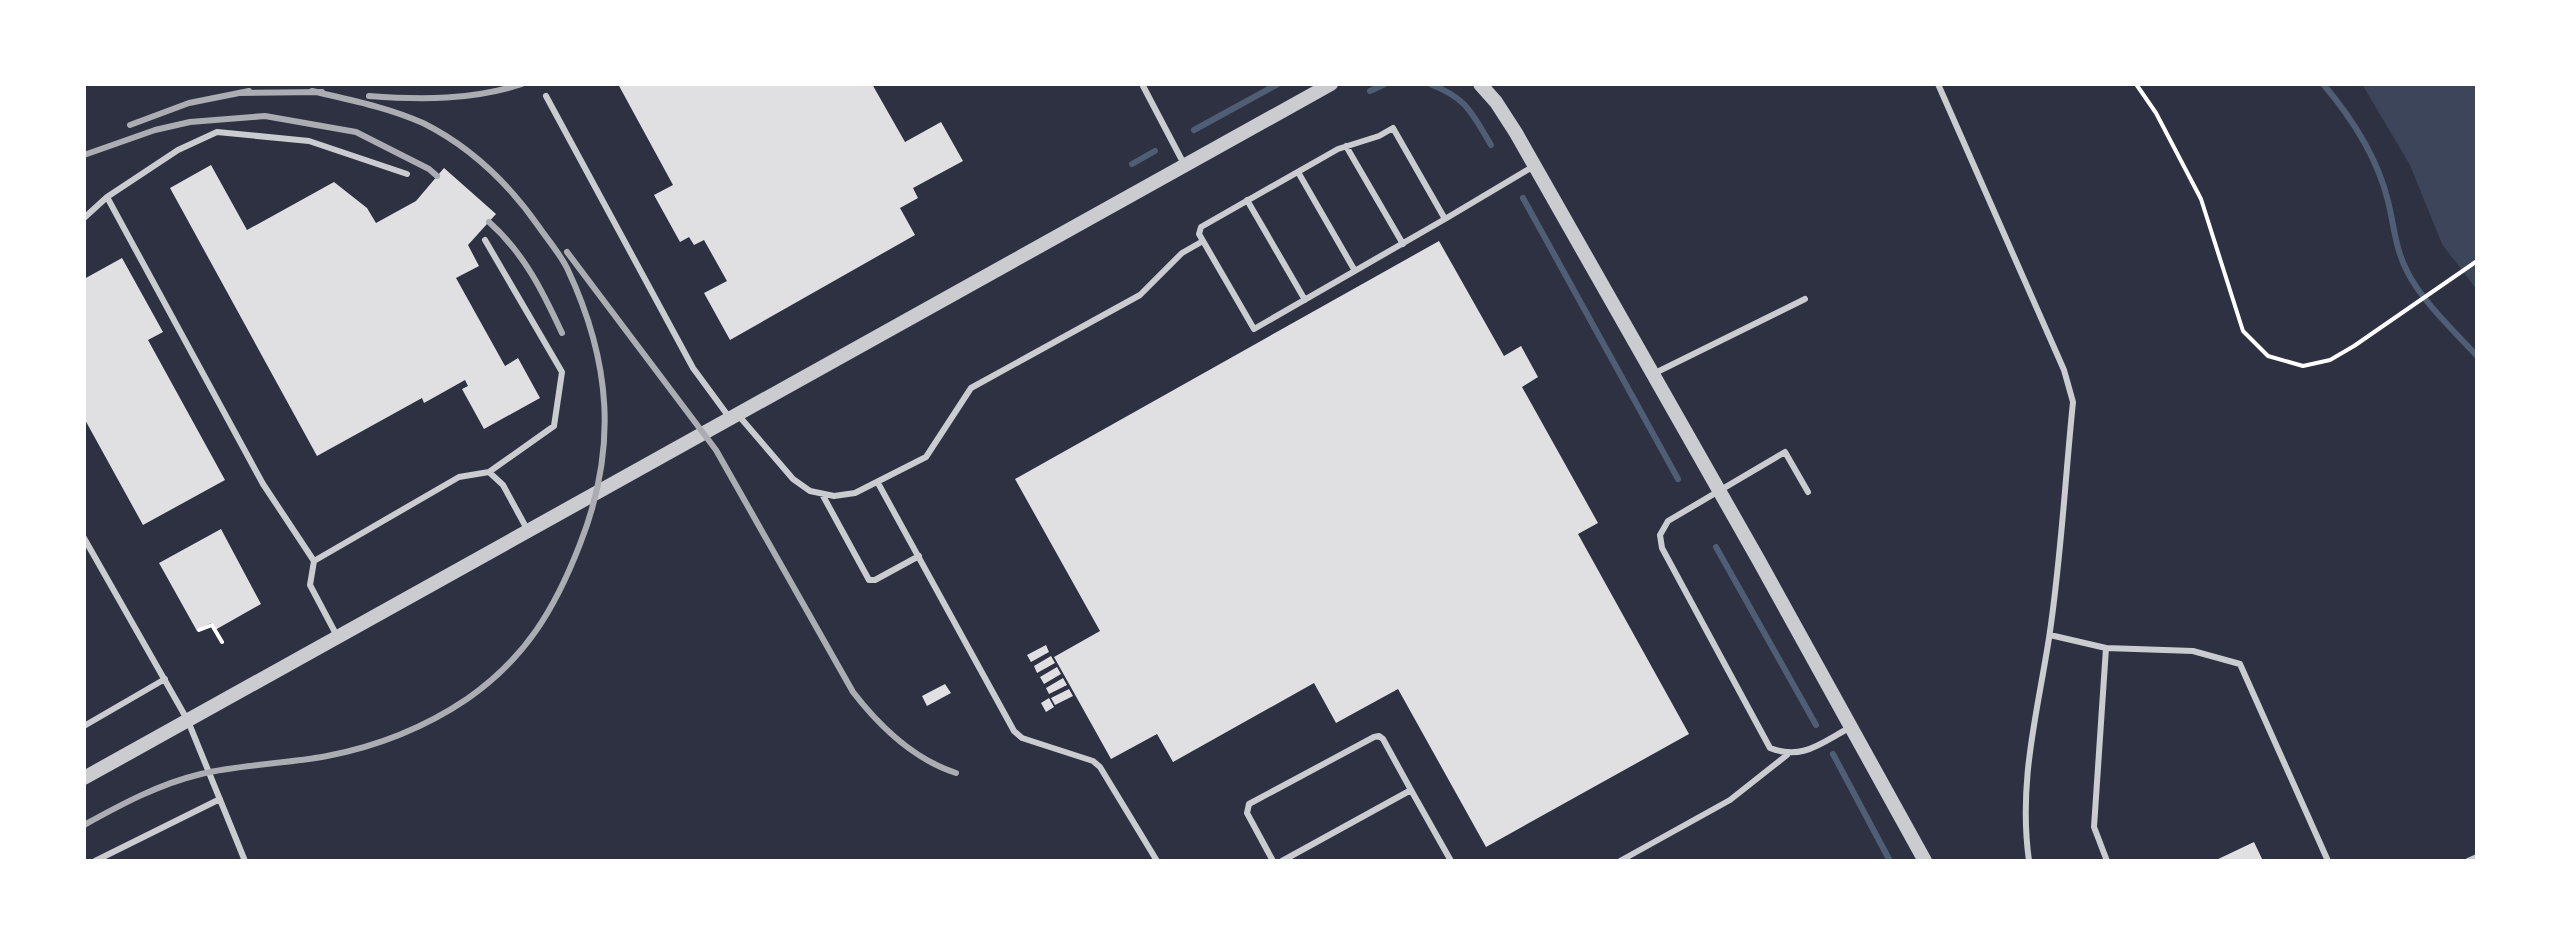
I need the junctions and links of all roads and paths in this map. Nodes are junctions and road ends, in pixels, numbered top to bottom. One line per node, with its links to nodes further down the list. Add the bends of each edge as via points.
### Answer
1 (1142, 84): 8 (lane)
2 (1331, 84): 8 (street)
3 (1480, 84): 9 (street)
4 (1938, 84): 35 (lane, via 2064,370 2073,402)
5 (2136, 84): 19 (path, via 2201,199 2243,331 2268,356 2303,366 2330,360)
6 (546, 96): 24 (lane, via 693,368)
7 (1346, 146): 10 (lane); 15 (lane, via 1393,128); 18 (lane)
8 (1185, 166): 24 (street)
9 (1534, 166): 15 (lane); 23 (street)
10 (1298, 172): 13 (lane); 20 (lane)
11 (407, 174): 12 (lane, via 309,141 217,132 178,150)
12 (107, 197): 14 (lane); 33 (lane, via 263,484)
13 (1247, 200): 17 (lane, via 1201,227); 22 (lane)
14 (84, 218)
15 (1445, 219): 18 (lane)
16 (485, 240): 25 (lane, via 562,372 554,426)
17 (1203, 241): 22 (lane, via 1254,329); 26 (lane, via 1182,253 1140,295 971,388 926,457)
18 (1403, 244): 20 (lane)
19 (2477, 261)
20 (1355, 271): 22 (lane)
21 (1805, 299): 23 (lane)
22 (1305, 300)
23 (1653, 374): 27 (street)
24 (735, 418): 29 (lane, via 793,479); 30 (street)
25 (489, 472): 30 (lane, via 503,485); 33 (lane, via 459,477)
26 (878, 483): 29 (lane, via 855,493); 32 (lane)
27 (1719, 491): 28 (lane, via 1785,452); 42 (street); 43 (lane, via 1668,521 1660,535 1662,548 1770,748)
28 (1808, 492)
29 (822, 494): 32 (lane, via 869,580)
30 (529, 532): 36 (street)
31 (84, 538): 39 (lane)
32 (919, 556): 51 (lane, via 1014,731 1100,767)
33 (314, 561): 36 (lane, via 310,585)
34 (199, 630): 37 (path, via 212,625)
35 (2050, 635): 38 (lane); 57 (lane, via 2027,762 2024,824)
36 (338, 638): 40 (street)
37 (222, 642)
38 (2106, 648): 58 (lane, via 2094,827); 59 (lane, via 2193,651 2240,664)
39 (165, 679): 40 (lane); 41 (lane)
40 (188, 721): 44 (street); 46 (lane)
41 (84, 726)
42 (1851, 727): 43 (lane); 56 (street)
43 (1787, 755): 55 (lane, via 1730,800)
44 (84, 778)
45 (1411, 790): 48 (lane); 52 (lane, via 1383,739 1374,737 1249,804 1247,813); 53 (lane)
46 (220, 799): 49 (lane); 50 (lane)
47 (2477, 857): 60 (lane)
48 (1449, 858): 54 (lane)
49 (95, 861)
50 (245, 861)
51 (1157, 861)
52 (1273, 861)
53 (1282, 861)
54 (1438, 861)
55 (1620, 861)
56 (1925, 861)
57 (2029, 861)
58 (2107, 861)
59 (2328, 861)
60 (2468, 861)

